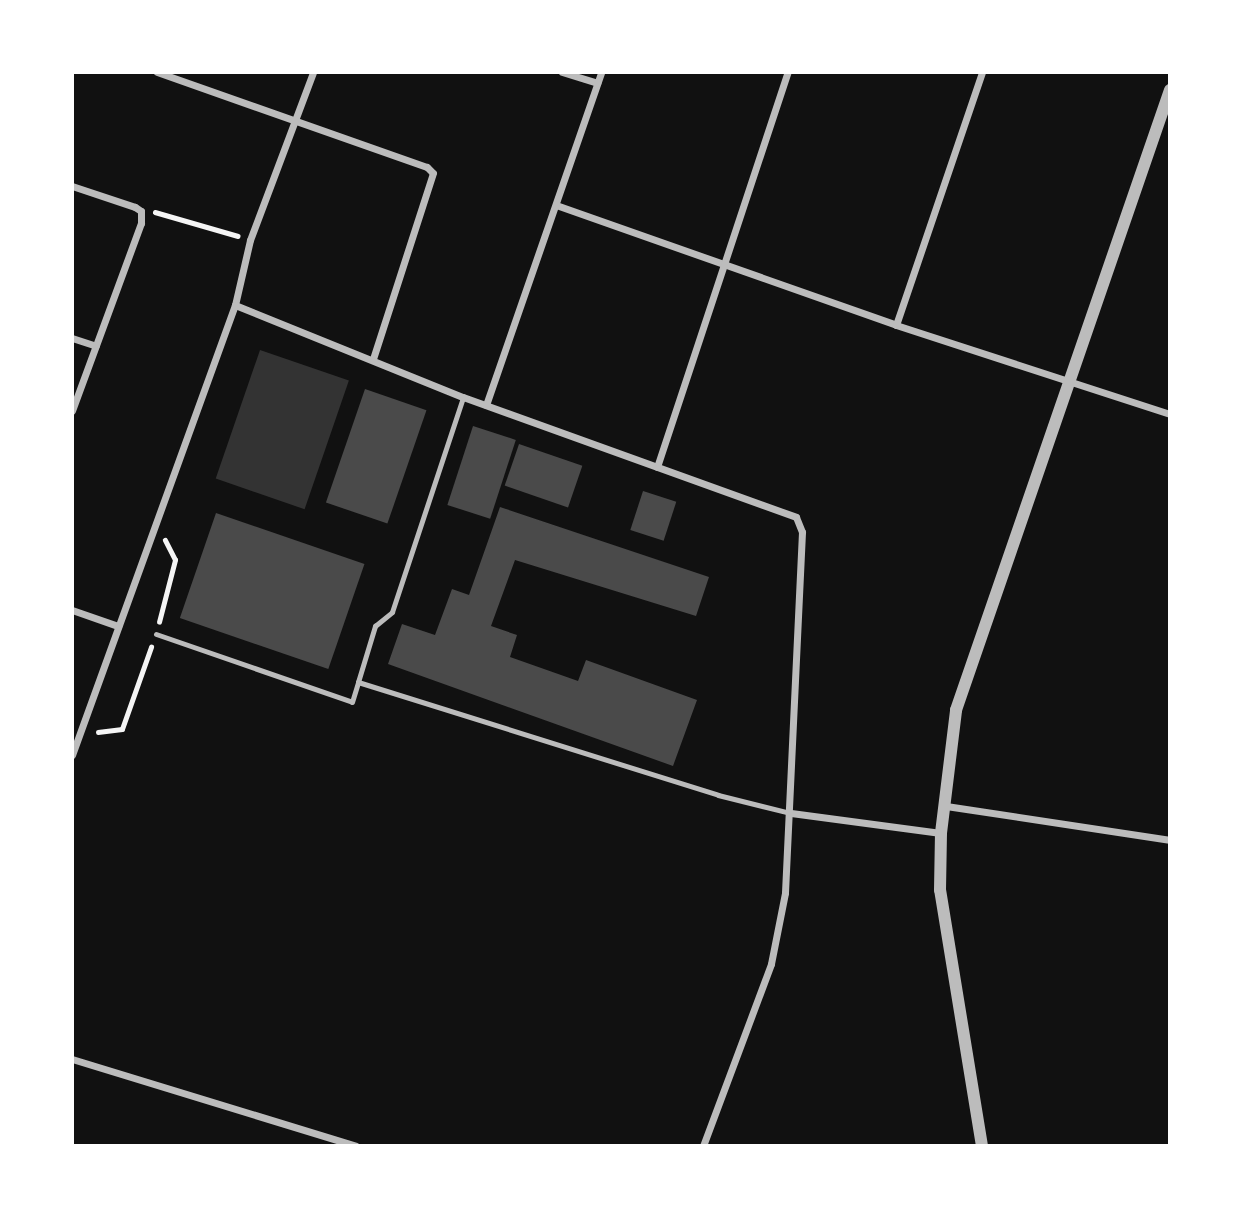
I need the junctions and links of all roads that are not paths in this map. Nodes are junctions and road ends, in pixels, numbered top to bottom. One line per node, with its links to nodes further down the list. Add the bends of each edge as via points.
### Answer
1 (157, 72): 9 (street)
2 (313, 72): 9 (street)
3 (562, 72): 7 (street)
4 (601, 72): 7 (street)
5 (789, 72): 12 (street)
6 (982, 72): 14 (street)
7 (597, 83): 11 (street)
8 (1170, 90): 18 (street)
9 (294, 120): 13 (street, via 250,240); 17 (street, via 433,173)
10 (72, 186): 16 (street, via 141,211 141,223)
11 (556, 205): 12 (street); 20 (street)
12 (722, 265): 14 (street); 23 (street)
13 (235, 305): 17 (street); 25 (street)
14 (896, 325): 18 (street)
15 (72, 338): 16 (street)
16 (96, 346): 21 (street)
17 (373, 359): 19 (street)
18 (1070, 380): 22 (street); 29 (street, via 956,710)
19 (463, 397): 20 (street); 27 (lane, via 392,612 375,626)
20 (486, 404): 23 (street)
21 (72, 411)
22 (1170, 414)
23 (657, 467): 30 (street, via 796,517 802,532)
24 (72, 610): 25 (street)
25 (118, 626): 28 (street)
26 (156, 634): 27 (lane, via 352,702)
27 (358, 682): 30 (lane, via 718,795)
28 (72, 755)
29 (946, 806): 31 (street); 32 (street)
30 (790, 813): 31 (street); 35 (street, via 785,893 771,964)
31 (941, 833): 36 (street, via 946,942)
32 (1170, 840)
33 (72, 1059): 34 (street)
34 (356, 1146)
35 (702, 1146)
36 (982, 1146)

